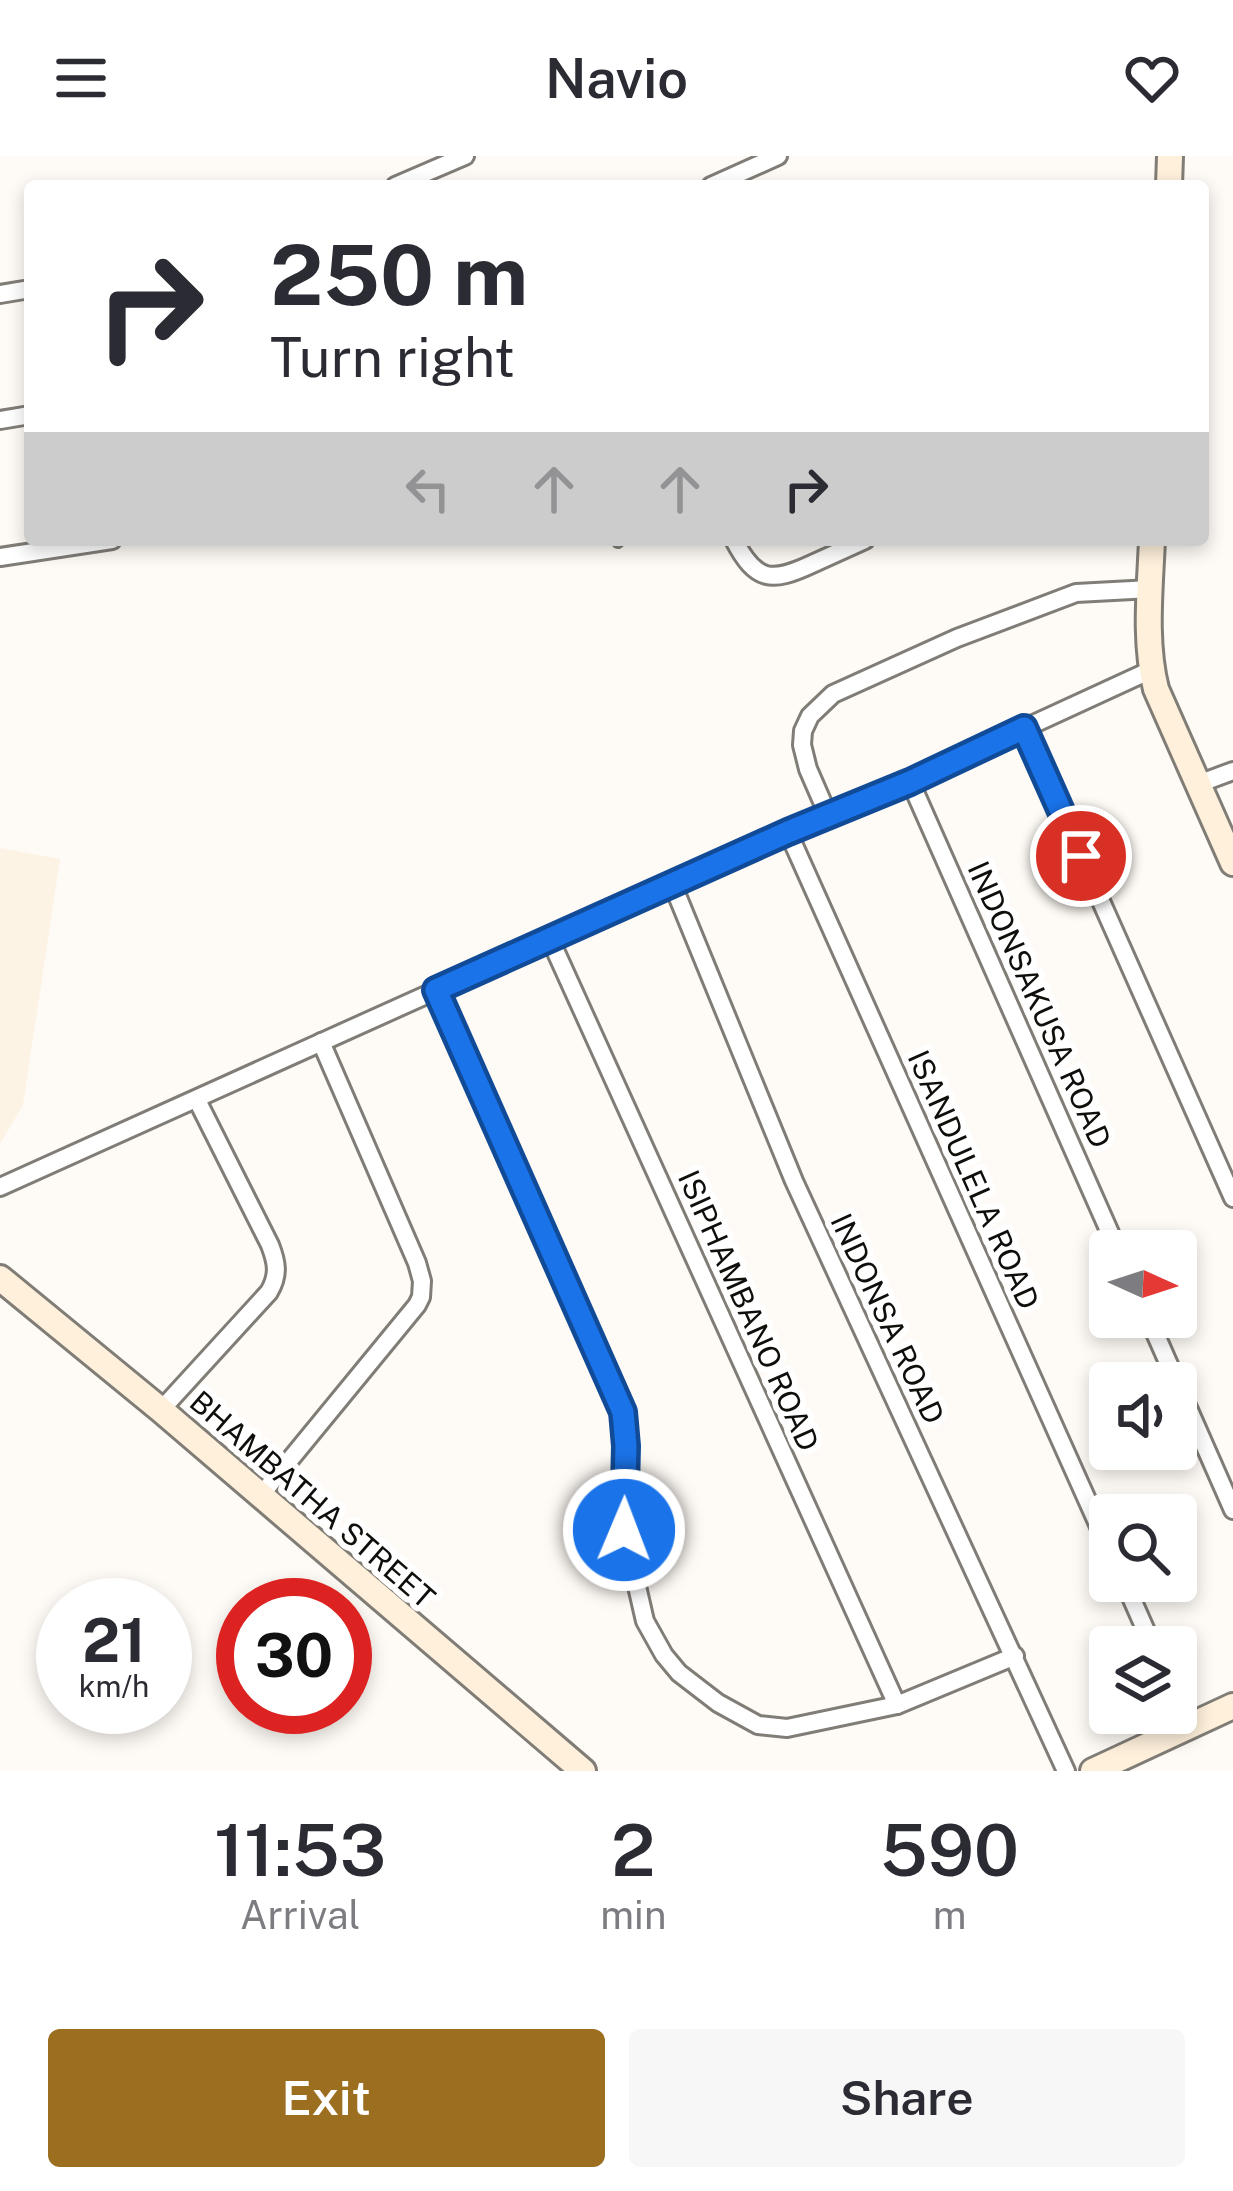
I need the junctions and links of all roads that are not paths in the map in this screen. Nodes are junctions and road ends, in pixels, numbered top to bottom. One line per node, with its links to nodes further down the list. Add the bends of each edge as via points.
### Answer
1 (465, 156): 3 (street)
2 (778, 156): 4 (street)
3 (409, 180)
4 (724, 180)
5 (72, 546): 9 (street)
6 (737, 546): 7 (street, via 772,578)
7 (852, 546)
8 (1152, 546): 10 (street)
9 (0, 557)
10 (1151, 589): 11 (street); 16 (street, via 1076,593 833,694 809,716 802,745)
11 (1151, 670): 12 (street); 15 (street)
12 (1024, 728): 14 (street); 25 (street)
13 (1233, 771): 15 (street)
14 (910, 782): 16 (street); 26 (street, INDONSAKUSA ROAD)
15 (1198, 784): 18 (street)
16 (828, 815): 17 (street)
17 (788, 832): 19 (street); 31 (street, ISANDULELA ROAD)
18 (1233, 862)
19 (672, 884): 20 (street); 33 (street, INDONSA ROAD, via 794,1181)
20 (550, 939): 21 (street); 34 (street, ISIPHAMBANO ROAD)
21 (436, 990): 22 (street); 34 (street, via 623,1412 624,1530 646,1621 664,1655 718,1703 768,1728)
22 (321, 1042): 23 (street); 30 (street, via 422,1289)
23 (197, 1100): 24 (street); 29 (street, via 270,1245 276,1275)
24 (0, 1187)
25 (1233, 1198)
26 (1109, 1230)
27 (0, 1278): 29 (street, BHAMBATHA STREET)
28 (1157, 1338): 32 (street)
29 (161, 1409): 30 (street, BHAMBATHA STREET)
30 (262, 1495): 38 (street, BHAMBATHA STREET)
31 (1089, 1504)
32 (1233, 1510)
33 (1015, 1656): 34 (street); 39 (street, INDONSA ROAD)
34 (897, 1705)
35 (1233, 1706): 36 (street)
36 (1197, 1722)
37 (1172, 1734): 40 (street)
38 (583, 1771)
39 (1066, 1771)
40 (1093, 1771)

